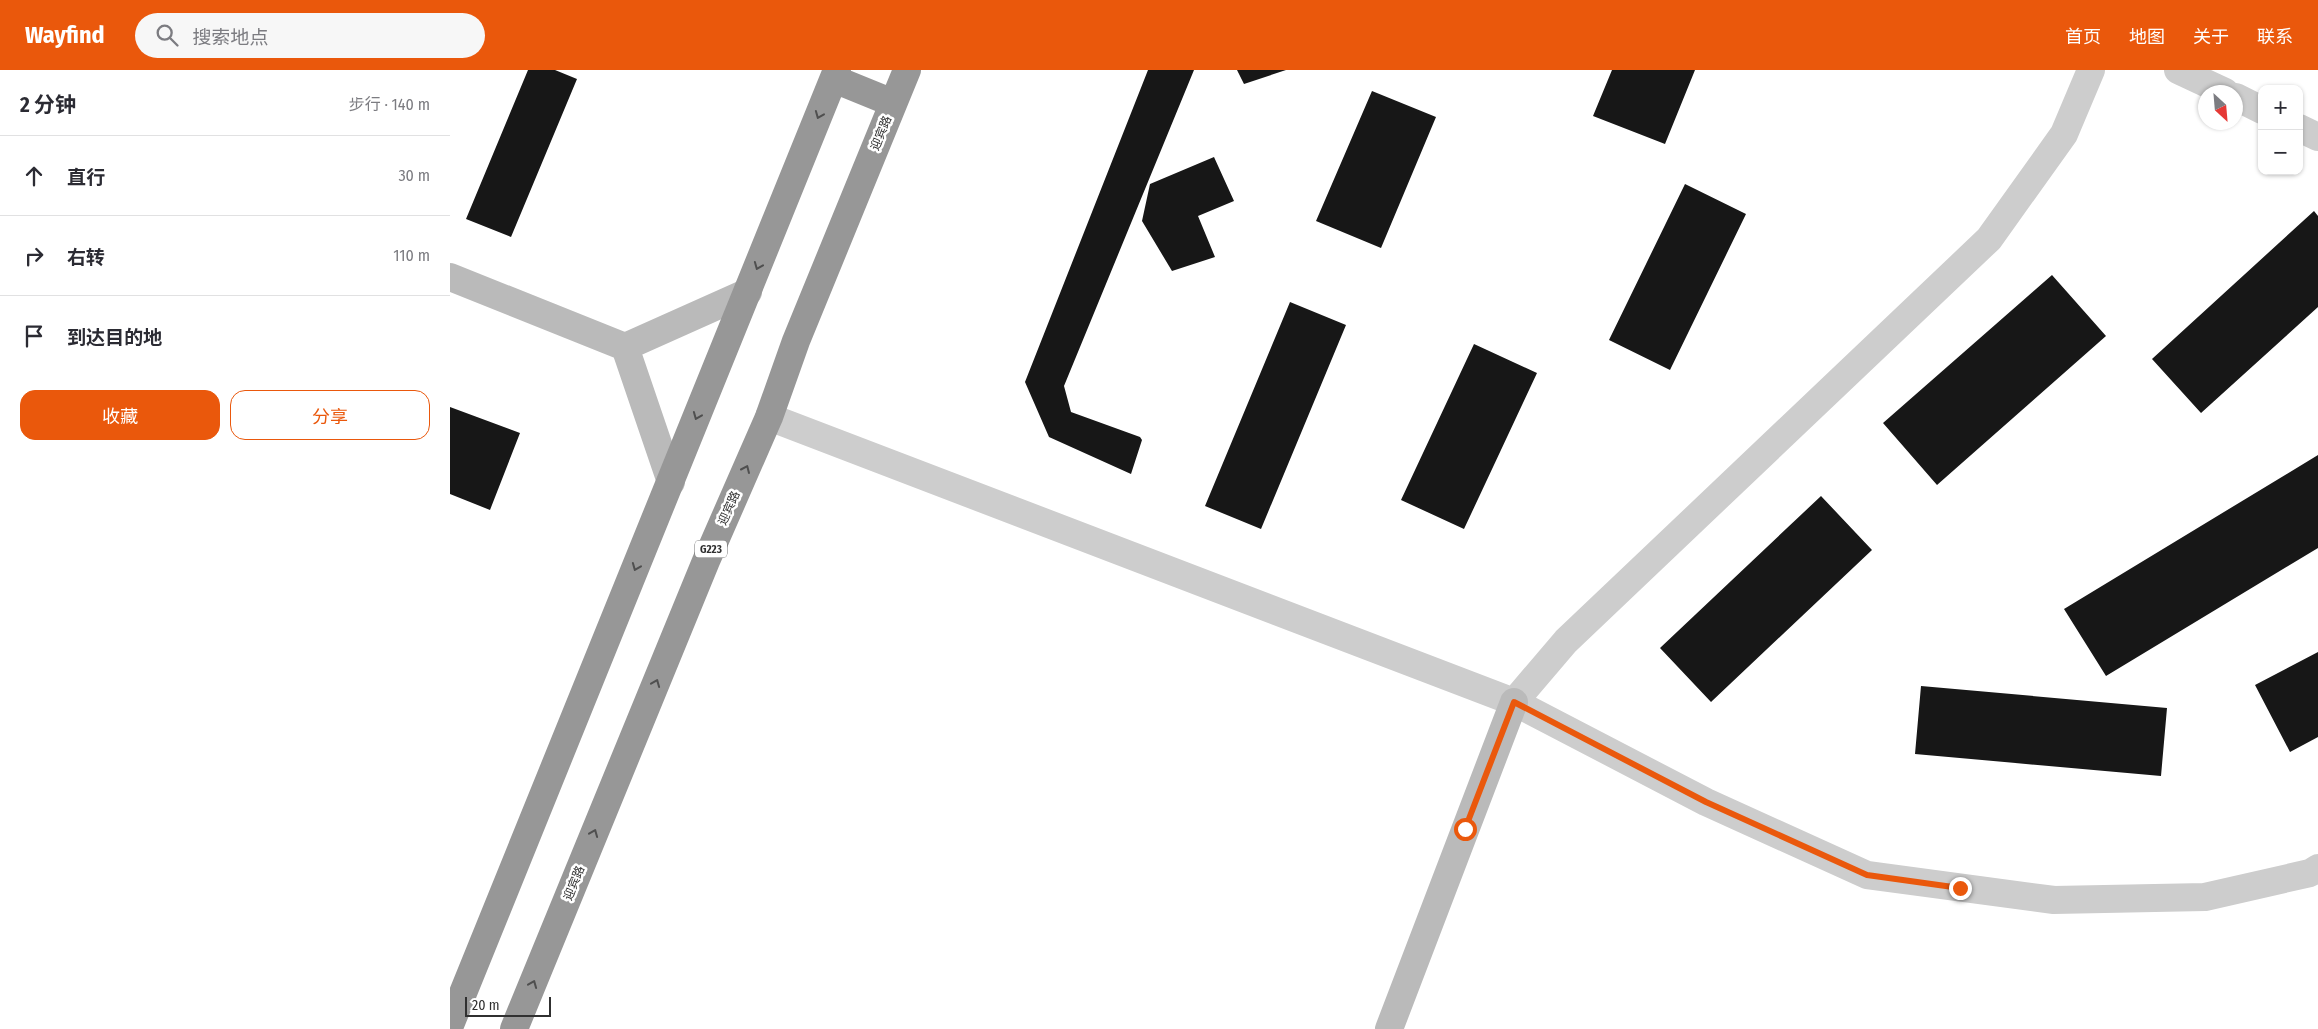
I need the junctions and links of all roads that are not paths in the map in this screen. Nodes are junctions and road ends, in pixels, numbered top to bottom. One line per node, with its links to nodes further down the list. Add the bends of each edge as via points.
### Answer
1 (907, 70): 7 (highway, 迎宾路 / G223)
2 (2091, 70): 16 (street, via 2064,134 1989,239 1566,642)
3 (2178, 70): 5 (street)
4 (836, 75): 7 (highway); 12 (highway, one-way to 12)
5 (2210, 85)
6 (2243, 101): 8 (street)
7 (893, 103): 14 (highway, 迎宾路 / G223, via 796,341)
8 (2258, 108)
9 (2303, 130): 10 (street)
10 (2318, 137)
11 (450, 277): 13 (street)
12 (748, 292): 13 (street); 15 (highway, one-way to 15)
13 (625, 347): 15 (street)
14 (769, 418): 16 (street); 19 (highway, 迎宾路 / G223, one-way to 14, via 706,561)
15 (671, 482): 18 (highway, one-way to 18)
16 (1514, 702): 17 (street, via 1706,802 1867,875 2073,900 2205,897 2310,873); 20 (street)
17 (2318, 868)
18 (450, 1025)
19 (514, 1029)
20 (1389, 1029)

